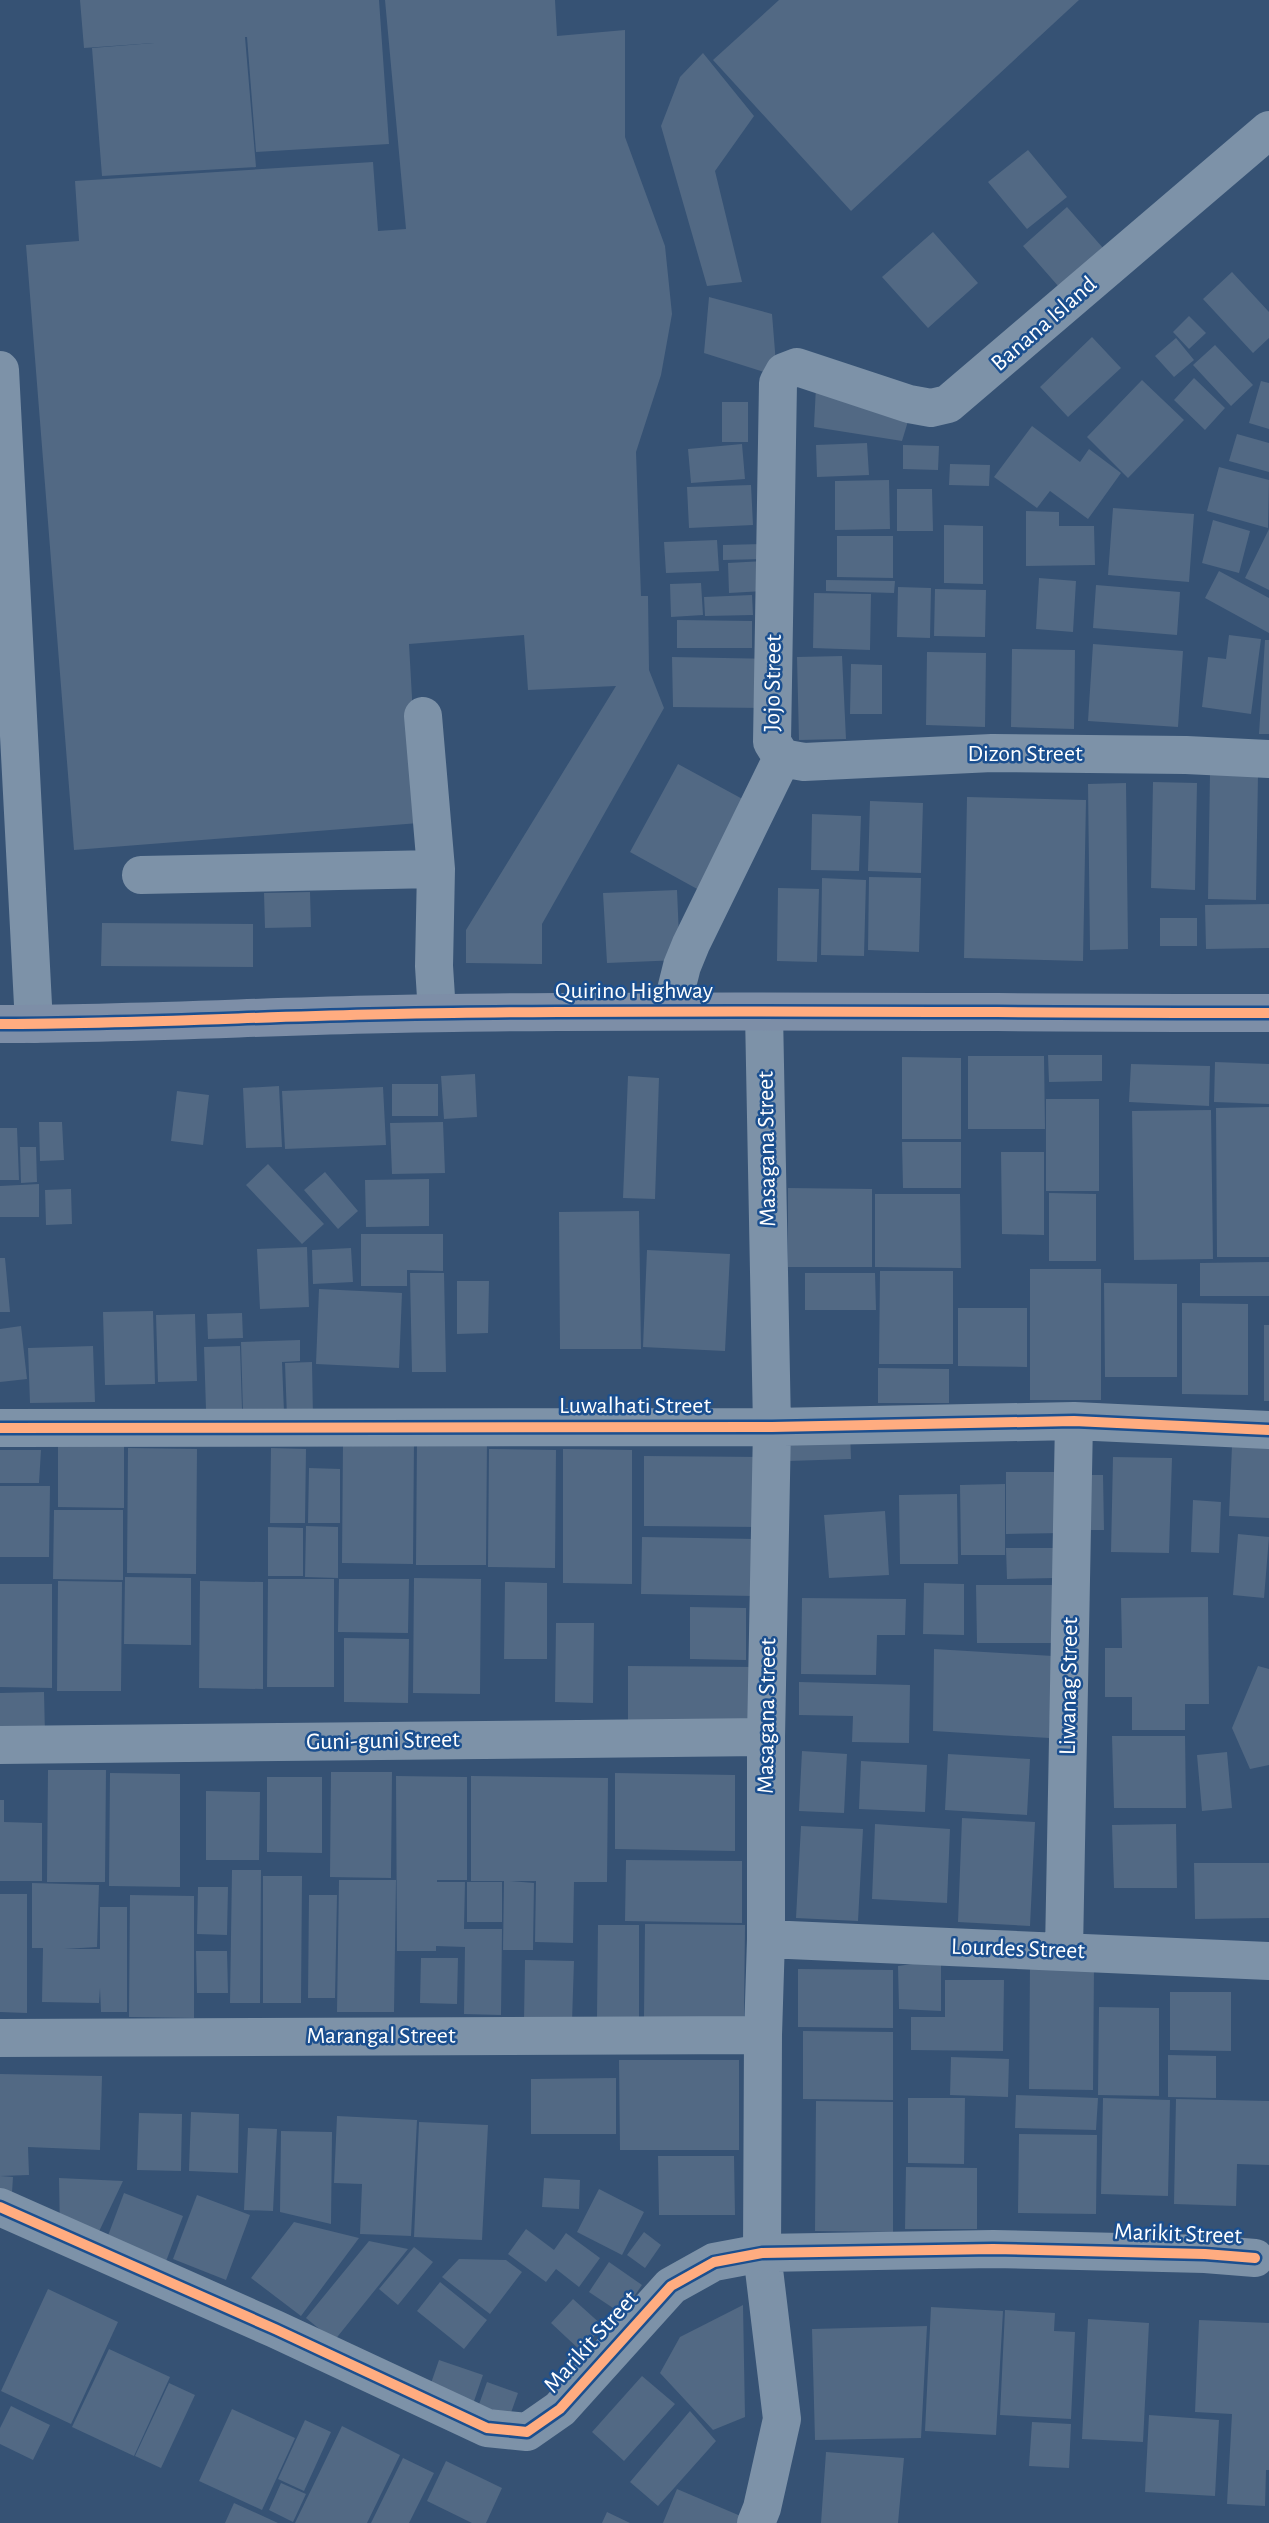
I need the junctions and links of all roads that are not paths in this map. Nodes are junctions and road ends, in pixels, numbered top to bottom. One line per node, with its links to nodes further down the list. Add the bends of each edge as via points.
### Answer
1 (1269, 130): 3 (street, Banana Island, via 948,404 931,408 909,404 797,367)
2 (0, 370): 13 (street)
3 (784, 372): 5 (street, Jojo Street, via 778,383 772,742)
4 (423, 716): 7 (street)
5 (782, 758): 6 (street, Dizon Street, via 804,762 992,753); 9 (street, Jojo Street, via 691,944)
6 (1269, 760)
7 (436, 869): 8 (street); 10 (street)
8 (141, 875)
9 (671, 1010): 10 (main road, Quirino Highway); 11 (main road, Quirino Highway)
10 (437, 1013): 13 (main road, Quirino Highway)
11 (764, 1013): 12 (main road, Quirino Highway); 15 (street, Masagana Street)
12 (1269, 1013)
13 (17, 1024)
14 (1074, 1421): 15 (street, Luwalhati Street); 17 (street, Luwalhati Street); 21 (street, Liwanag Street)
15 (772, 1427): 16 (street, Luwalhati Street); 18 (street, Masagana Street)
16 (0, 1428)
17 (1269, 1430)
18 (766, 1737): 19 (street, Guni-guni Street); 20 (street, Masagana Street)
19 (0, 1745)
20 (766, 1939): 21 (street, Lourdes Street); 23 (street, Masagana Street)
21 (1064, 1951): 22 (street, Lourdes Street)
22 (1269, 1961)
23 (762, 2035): 24 (street, Marangal Street); 26 (street, Masagana Street)
24 (0, 2038)
25 (0, 2207): 26 (street, Marikit Street, via 487,2428 527,2432 560,2409 671,2286 714,2262)
26 (762, 2253): 27 (street, Marikit Street, via 993,2249); 28 (street, Masagana Street, via 782,2419)
27 (1255, 2258)
28 (756, 2523)

